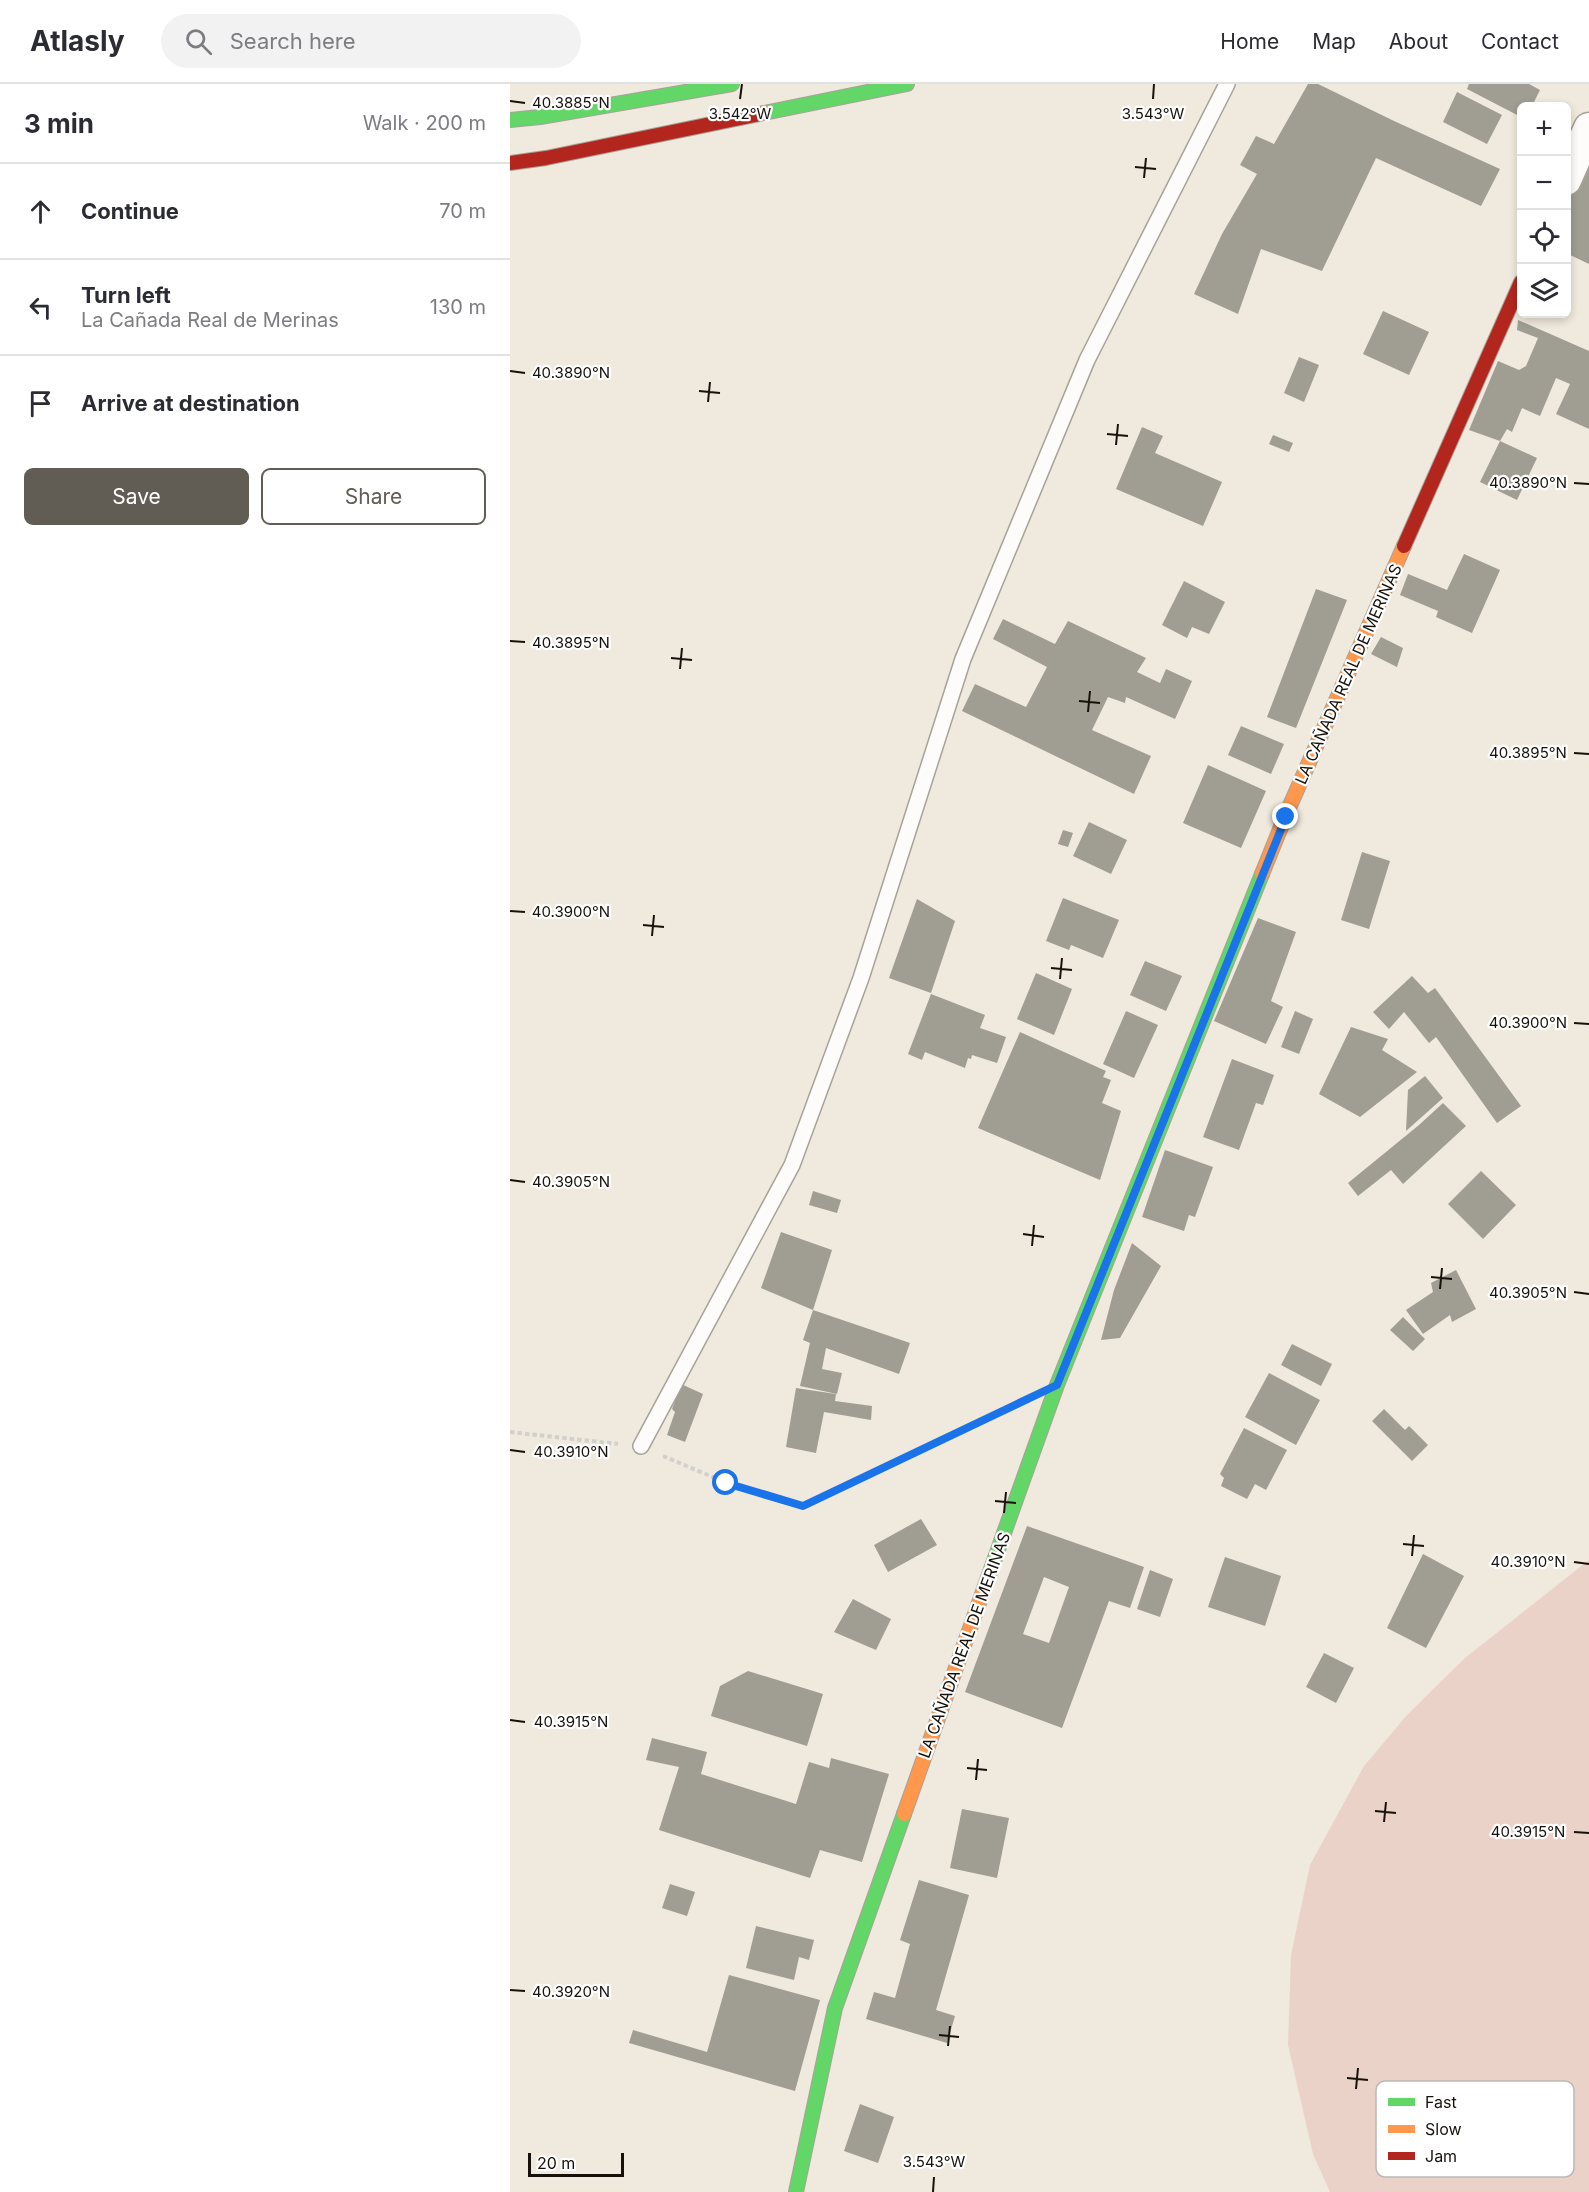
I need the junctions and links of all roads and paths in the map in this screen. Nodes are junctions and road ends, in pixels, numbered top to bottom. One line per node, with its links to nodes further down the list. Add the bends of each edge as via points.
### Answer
1 (732, 84): 4 (main road)
2 (907, 84): 6 (main road)
3 (1227, 84): 11 (lane, via 1087,360 963,659 861,978 792,1165)
4 (510, 120)
5 (1589, 129): 7 (street)
6 (510, 163)
7 (1571, 169)
8 (1517, 291): 9 (main road, LA CAÑADA REAL DE MERINAS, via 1286,817)
9 (1057, 1385): 11 (path, via 803,1506 726,1483); 12 (main road, LA CAÑADA REAL DE MERINAS, via 835,2008)
10 (510, 1432): 11 (path)
11 (641, 1446)
12 (796, 2192)

